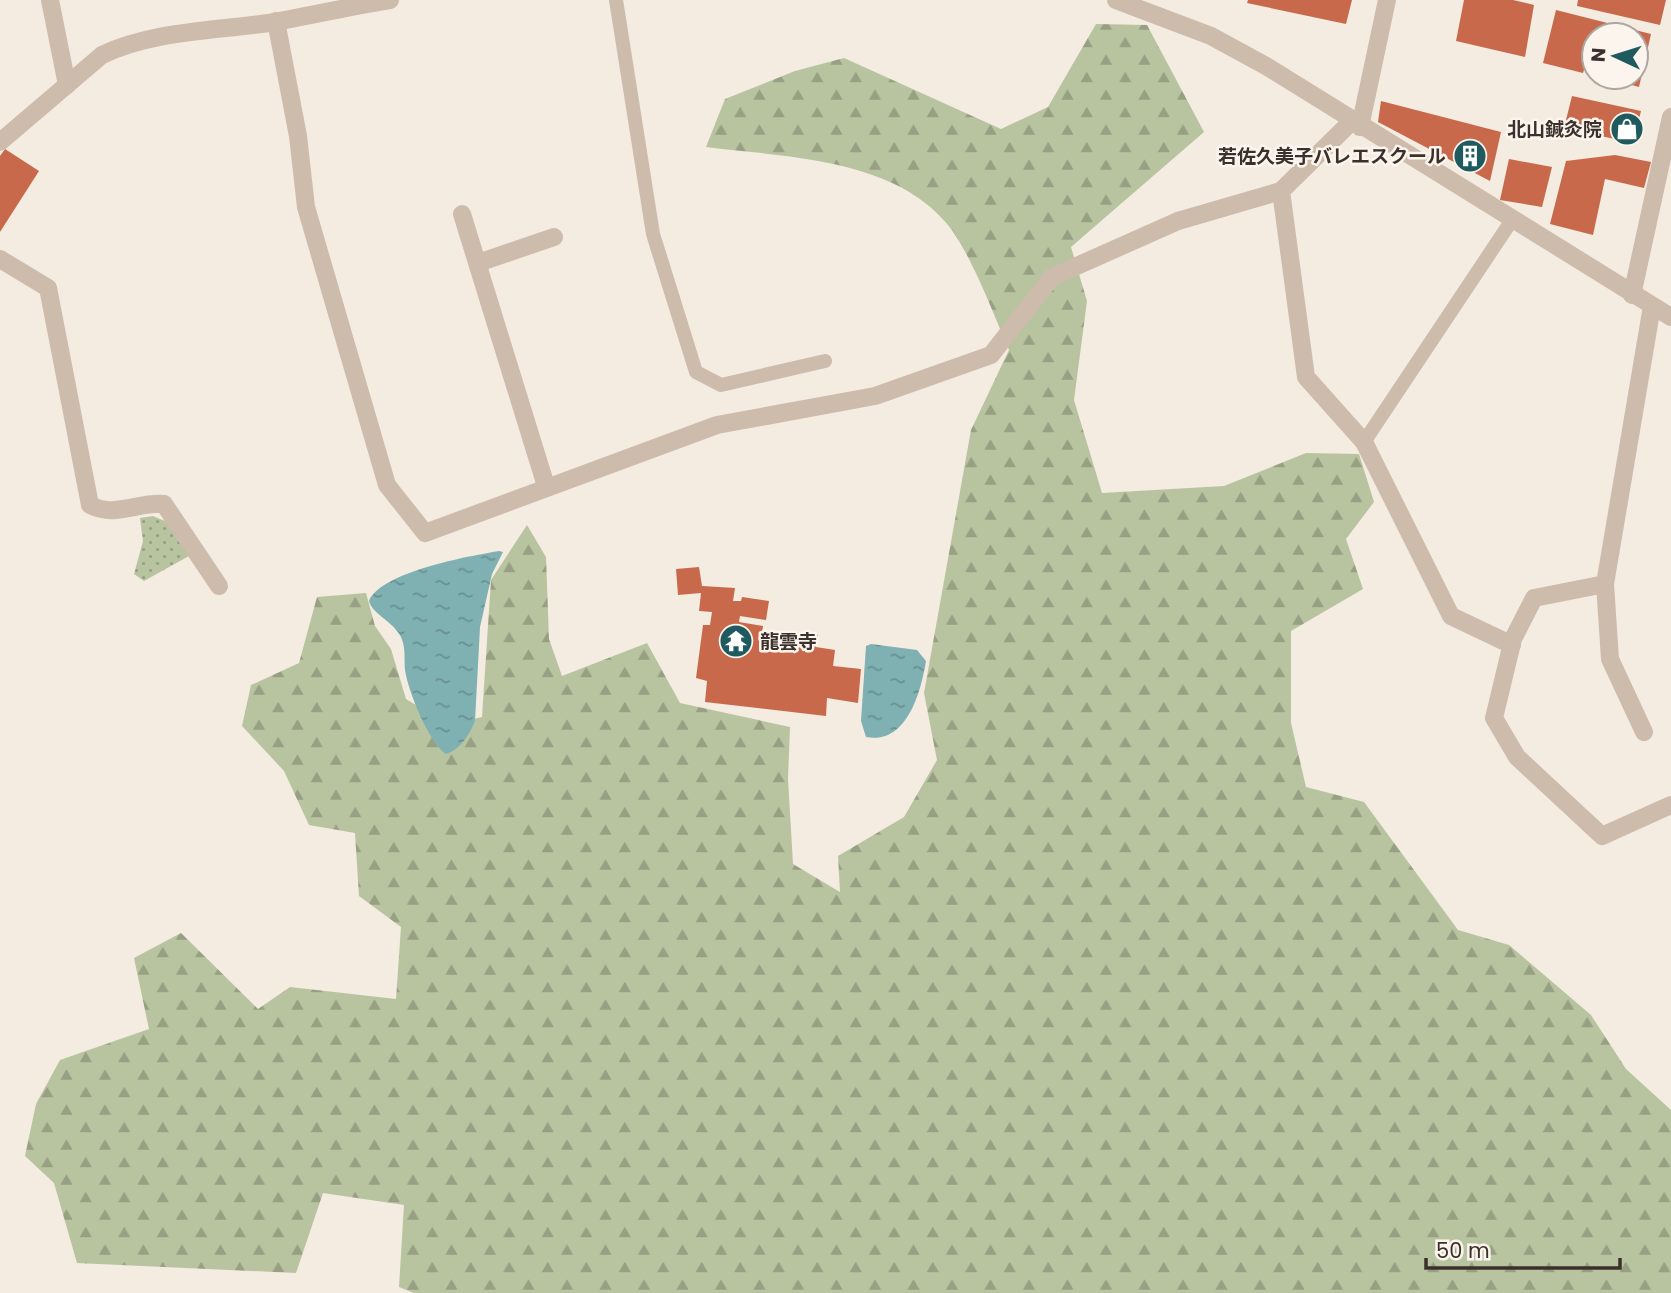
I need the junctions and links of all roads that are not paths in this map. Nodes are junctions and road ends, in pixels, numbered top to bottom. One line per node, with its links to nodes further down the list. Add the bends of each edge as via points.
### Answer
1 (50, 0): 7 (street)
2 (390, 0): 6 (street)
3 (617, 0): 20 (lane, via 653,234 696,372 721,385)
4 (1116, 0): 9 (street, via 1211,36)
5 (1387, 0): 9 (street)
6 (276, 22): 7 (street, via 184,33 118,47); 22 (street, via 299,136 306,207 387,485 425,533)
7 (67, 85): 10 (street)
8 (1671, 117): 17 (street)
9 (1356, 124): 11 (street); 13 (street)
10 (0, 142)
11 (1281, 191): 21 (street, via 1306,377); 22 (street, via 1178,221 1052,277 991,355 875,396 718,425)
12 (462, 214): 16 (street)
13 (1512, 220): 17 (street); 21 (lane)
14 (554, 237): 16 (street)
15 (0, 259): 24 (street, via 48,288 90,505 104,512 164,504)
16 (478, 263): 22 (street)
17 (1632, 295): 18 (street)
18 (1652, 306): 19 (street); 23 (street)
19 (1671, 317)
20 (825, 361)
21 (1364, 442): 25 (street, via 1451,616)
22 (546, 486)
23 (1605, 584): 25 (street, via 1534,598); 26 (street, via 1610,659)
24 (219, 586)
25 (1512, 645): 27 (street, via 1494,718 1517,757 1602,836)
26 (1644, 732)
27 (1671, 805)

